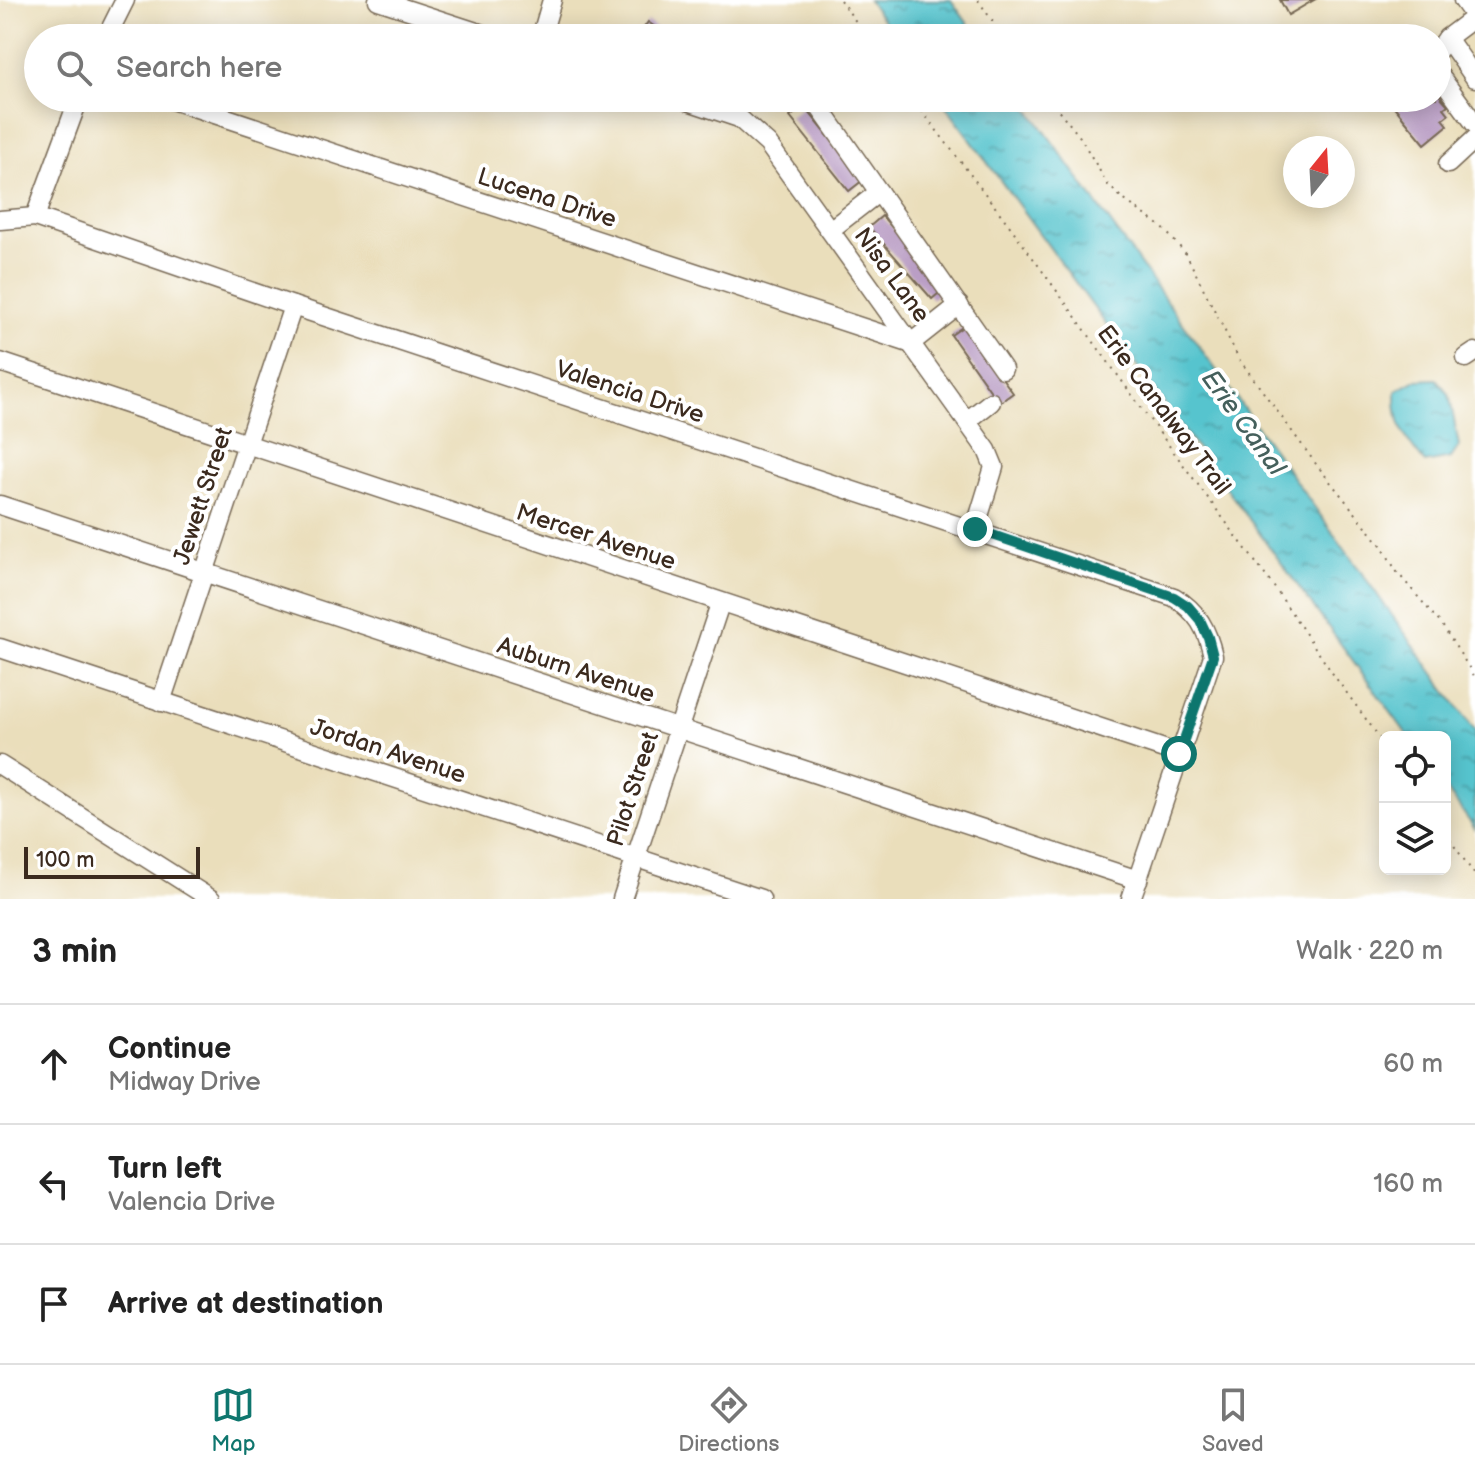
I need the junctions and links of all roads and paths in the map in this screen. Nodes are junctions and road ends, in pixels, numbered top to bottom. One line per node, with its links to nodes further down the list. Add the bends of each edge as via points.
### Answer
1 (125, 0): 8 (street)
2 (378, 0): 9 (street)
3 (552, 0): 10 (street)
4 (840, 0): 11 (path)
5 (978, 0): 12 (path)
6 (1463, 0): 7 (street)
7 (1475, 17): 13 (street)
8 (113, 24)
9 (452, 24)
10 (545, 24)
11 (858, 24)
12 (994, 24)
13 (1451, 37)
14 (1451, 54): 15 (street)
15 (1475, 78)
16 (1451, 91): 23 (street)
17 (74, 112): 27 (street)
18 (208, 112): 32 (street, Lucena Drive)
19 (725, 112): 29 (street, Nisa Lane, via 768,144)
20 (823, 112): 26 (street)
21 (923, 112): 46 (path, Erie Canalway Trail)
22 (1060, 112): 43 (path, via 1108,185 1162,227 1186,254 1239,359 1442,625)
23 (1475, 124)
24 (1475, 139): 25 (street)
25 (1448, 164)
26 (879, 192): 29 (street); 30 (street)
27 (35, 217): 28 (street, Valencia Drive); 31 (street, Valencia Drive)
28 (0, 220)
29 (830, 230): 32 (street, Nisa Lane)
30 (959, 305): 32 (street); 34 (street)
31 (293, 306): 37 (street, Jewett Street); 39 (street, Valencia Drive)
32 (912, 344): 36 (street, Nisa Lane)
33 (0, 362): 37 (street, Mercer Avenue)
34 (1003, 369)
35 (991, 402): 36 (street)
36 (967, 421): 39 (street, Nisa Lane, via 994,467)
37 (245, 445): 40 (street, Jewett Street); 41 (street, Mercer Avenue)
38 (0, 505): 40 (street, Auburn Avenue)
39 (975, 529): 47 (street, Valencia Drive, via 1188,606 1200,620 1213,656)
40 (203, 573): 44 (street, Jewett Street); 45 (street, Auburn Avenue)
41 (720, 604): 45 (street, Pilot Street); 47 (street, Mercer Avenue)
42 (0, 648): 44 (street, Jordan Avenue)
43 (1475, 677)
44 (161, 702): 50 (street, Jordan Avenue)
45 (679, 728): 50 (street, Pilot Street); 52 (street, Auburn Avenue)
46 (1379, 737)
47 (1179, 754): 52 (street)
48 (0, 765): 53 (street)
49 (1451, 841): 51 (path)
50 (636, 857): 54 (street, Pilot Street); 55 (street, Jordan Avenue)
51 (1475, 875)
52 (1138, 880): 56 (street)
53 (211, 899)
54 (622, 899)
55 (761, 899)
56 (1131, 899)

